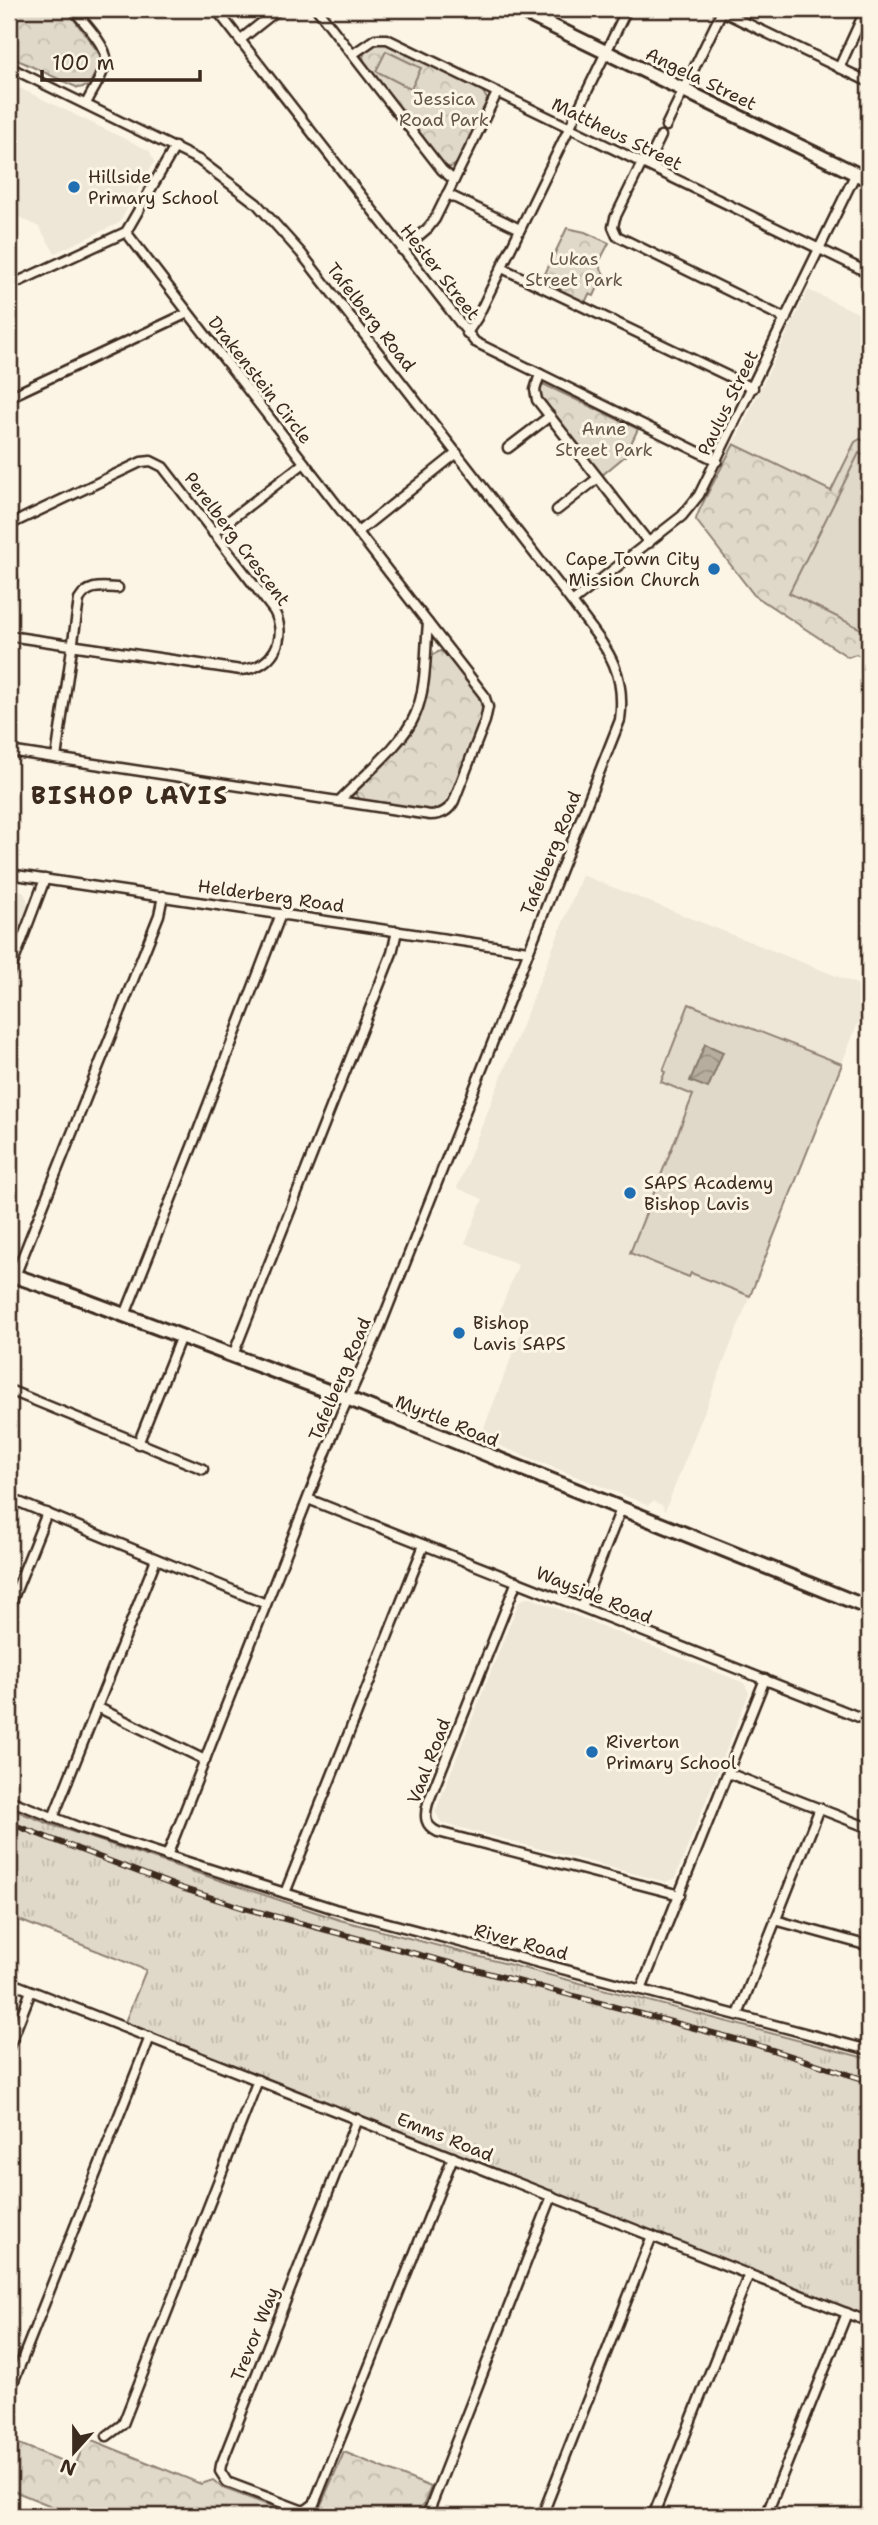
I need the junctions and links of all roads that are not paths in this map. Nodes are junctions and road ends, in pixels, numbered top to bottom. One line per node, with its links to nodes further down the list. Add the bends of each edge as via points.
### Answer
1 (73, 9): 17 (street, via 106,56)
2 (216, 9): 9 (street, Hester Street)
3 (279, 9): 9 (street)
4 (317, 9): 11 (street)
5 (517, 9): 10 (street, Angela Street)
6 (628, 9): 10 (street)
7 (866, 9): 13 (street)
8 (720, 10): 13 (street); 15 (street)
9 (240, 40): 30 (street, Hester Street)
10 (606, 52): 15 (street, Angela Street); 19 (street)
11 (353, 54): 16 (street, Mattheus Street, via 375,39 387,39); 24 (street)
12 (9, 68): 17 (street, Tafelberg Road)
13 (839, 68): 14 (street)
14 (869, 82)
15 (683, 90): 18 (street); 23 (street, Angela Street)
16 (497, 93): 19 (street, Mattheus Street); 24 (street)
17 (86, 104): 21 (street, Tafelberg Road)
18 (666, 126)
19 (569, 128): 22 (street, Mattheus Street); 27 (street)
20 (661, 136): 22 (street)
21 (175, 147): 28 (street); 42 (street, Tafelberg Road, via 230,181 275,222)
22 (644, 164): 29 (street, Mattheus Street); 35 (street, via 613,222 617,236)
23 (856, 173): 25 (street, Angela Street); 29 (street, Paulus Street)
24 (454, 180): 26 (street)
25 (869, 180)
26 (447, 194): 27 (street); 30 (street, via 432,224)
27 (520, 229): 31 (street)
28 (126, 232): 33 (street); 34 (street)
29 (820, 249): 32 (street, Mattheus Street); 35 (street, Paulus Street)
30 (402, 250): 36 (street, Hester Street)
31 (502, 268): 36 (street); 38 (street)
32 (869, 273)
33 (9, 286)
34 (188, 313): 39 (street, Drakenstein Circle); 44 (street, Drakenstein Circle)
35 (786, 319): 38 (street, Paulus Street)
36 (467, 333): 37 (street, Hester Street, via 481,346)
37 (540, 374): 40 (street, via 534,393); 43 (street, Hester Street)
38 (752, 388): 43 (street, Paulus Street)
39 (9, 397)
40 (550, 416): 41 (street); 45 (street)
41 (508, 448)
42 (457, 453): 48 (street); 52 (street, Tafelberg Road)
43 (718, 461): 50 (street, Paulus Street, via 692,506)
44 (304, 463): 48 (street, Drakenstein Circle); 49 (street)
45 (598, 478): 46 (street); 50 (street)
46 (557, 510)
47 (9, 525): 49 (street, Perelberg Crescent, via 151,461 163,467)
48 (358, 532): 53 (street, Drakenstein Circle)
49 (214, 533): 55 (street, Perelberg Crescent, via 277,617 280,639 263,664 241,670)
50 (649, 543): 52 (street, Paulus Street)
51 (118, 588): 55 (street, via 93,587 82,596)
52 (572, 602): 64 (street, Tafelberg Road, via 615,662 620,720)
53 (428, 623): 58 (street, via 420,700 413,722); 58 (street, Drakenstein Circle, via 484,695 488,707 454,801 448,810 435,815)
54 (9, 636): 55 (street, Perelberg Crescent)
55 (74, 646): 57 (street)
56 (9, 751): 57 (street, Drakenstein Circle)
57 (56, 758): 58 (street, Drakenstein Circle)
58 (339, 801)
59 (9, 874): 60 (street, Helderberg Road)
60 (45, 879): 61 (street, Helderberg Road); 65 (street)
61 (163, 897): 62 (street, Helderberg Road); 66 (street)
62 (281, 914): 63 (street, Helderberg Road); 67 (street)
63 (397, 931): 64 (street, Helderberg Road); 69 (street)
64 (528, 951): 71 (street, Tafelberg Road)
65 (9, 974)
66 (12, 1275): 67 (street, Myrtle Road)
67 (125, 1315): 68 (street, Myrtle Road)
68 (181, 1336): 69 (street, Myrtle Road); 72 (street)
69 (233, 1355): 71 (street, Myrtle Road)
70 (9, 1390): 72 (street)
71 (349, 1399): 75 (street, Tafelberg Road); 76 (street, Myrtle Road)
72 (138, 1444): 73 (street)
73 (203, 1469)
74 (9, 1498): 77 (street)
75 (308, 1499): 78 (street, Wayside Road); 81 (street, Tafelberg Road)
76 (621, 1509): 82 (street); 84 (street, Myrtle Road)
77 (47, 1513): 79 (street); 83 (street)
78 (424, 1545): 80 (street, Wayside Road); 95 (street)
79 (156, 1559): 81 (street); 86 (street)
80 (517, 1581): 82 (street, Wayside Road); 96 (street, Vaal Road, via 428,1803 427,1824 438,1832)
81 (266, 1604): 88 (street, Tafelberg Road)
82 (582, 1607): 85 (street, Wayside Road)
83 (9, 1608)
84 (869, 1608)
85 (765, 1679): 87 (street, Wayside Road); 89 (street)
86 (97, 1707): 88 (street); 92 (street)
87 (869, 1721)
88 (205, 1760): 94 (street, Tafelberg Road)
89 (728, 1773): 91 (street); 96 (street)
90 (9, 1800): 92 (street, River Road)
91 (820, 1808): 93 (street); 97 (street)
92 (53, 1818): 94 (street, River Road)
93 (869, 1828)
94 (167, 1856): 95 (street, River Road)
95 (285, 1894): 100 (street, River Road)
96 (680, 1895): 100 (street)
97 (775, 1920): 98 (street); 102 (street)
98 (869, 1946)
99 (9, 1982): 101 (street, Emms Road)
100 (641, 1990): 102 (street, River Road)
101 (31, 1991): 103 (street, Emms Road); 104 (street)
102 (738, 2015): 105 (street, River Road)
103 (149, 2037): 106 (street, Emms Road); 114 (street)
104 (9, 2047)
105 (869, 2050)
106 (258, 2080): 107 (street, Emms Road); 115 (street, via 123,2424)
107 (357, 2119): 108 (street, Emms Road); 108 (street, Trevor Way, via 220,2465 227,2482 306,2510 318,2499)
108 (453, 2157): 109 (street, Emms Road)
109 (552, 2196): 110 (street, Emms Road); 116 (street)
110 (652, 2236): 111 (street, Emms Road); 117 (street)
111 (749, 2274): 112 (street, Emms Road); 118 (street)
112 (847, 2313): 113 (street, Emms Road); 119 (street)
113 (869, 2322)
114 (9, 2393)
115 (107, 2436)
116 (427, 2516)
117 (542, 2516)
118 (653, 2516)
119 (766, 2516)

